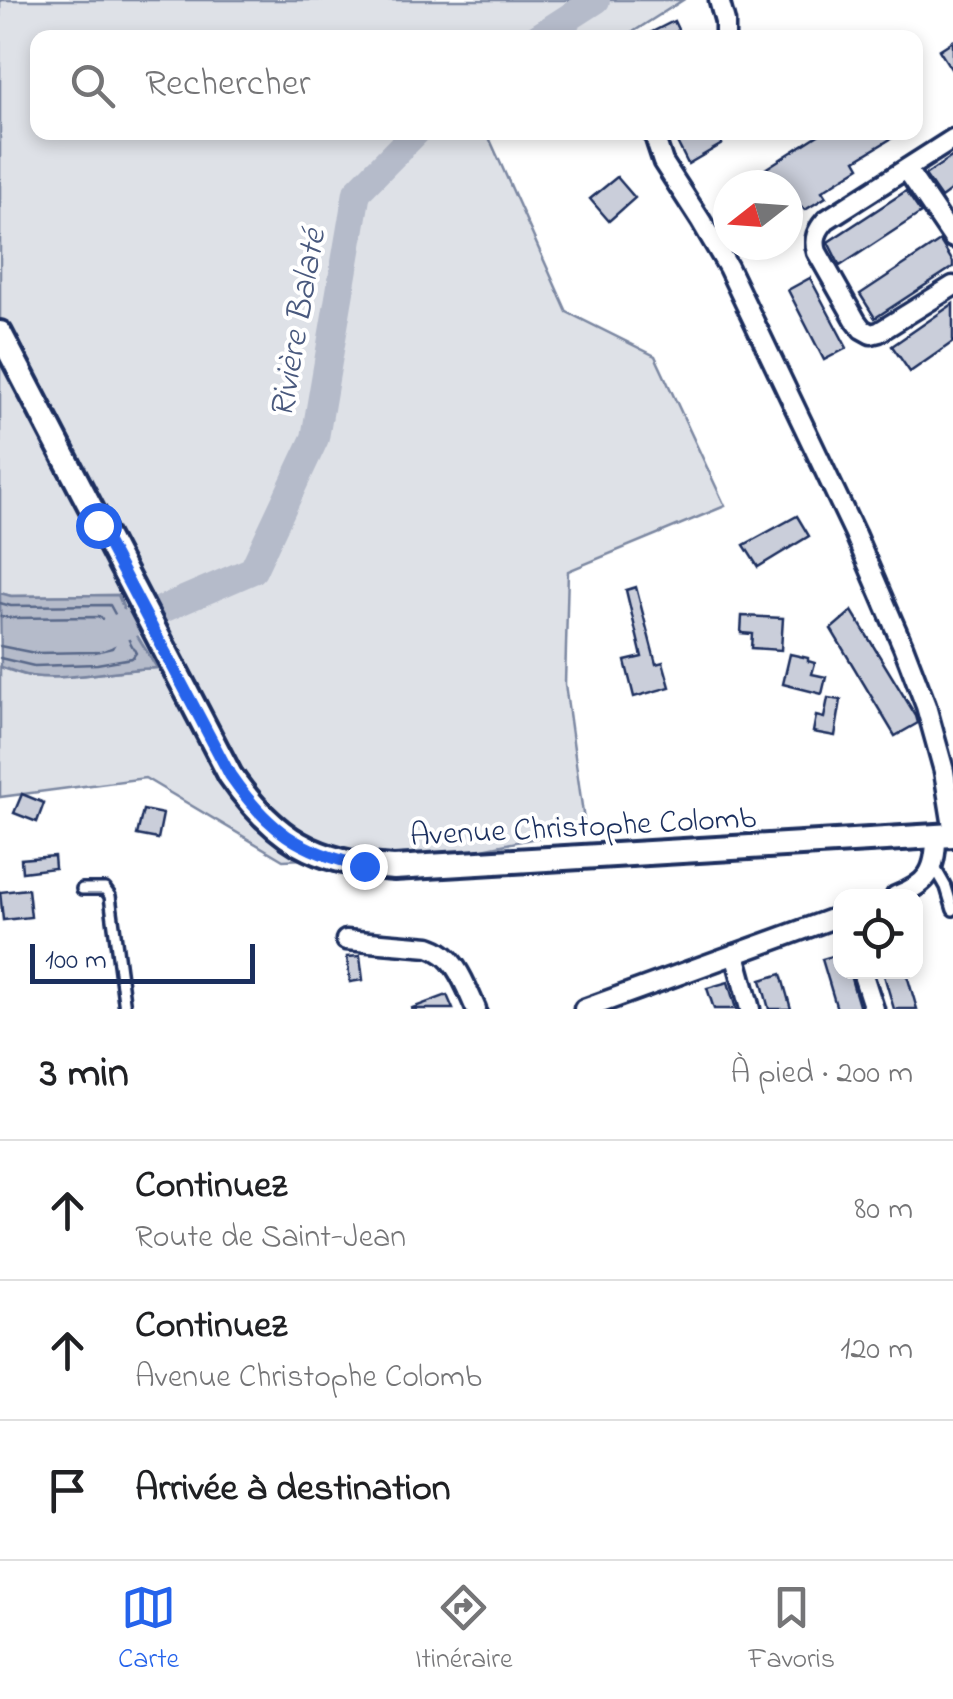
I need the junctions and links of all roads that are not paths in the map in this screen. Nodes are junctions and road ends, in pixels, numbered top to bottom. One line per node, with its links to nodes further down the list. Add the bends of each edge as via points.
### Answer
1 (718, 0): 2 (street)
2 (725, 30)
3 (953, 139): 5 (street)
4 (655, 140): 9 (street, via 662,162 728,267 904,646 944,770)
5 (907, 170): 6 (street); 7 (street, via 826,220 816,234 817,252 856,321 871,334)
6 (953, 238)
7 (953, 286)
8 (0, 333): 9 (street, Avenue Christophe Colomb, via 230,775 264,819 310,850 394,868)
9 (947, 833): 10 (street)
10 (934, 866): 12 (street); 13 (lane)
11 (82, 889): 19 (lane, via 105,889 110,896)
12 (909, 889)
13 (953, 910)
14 (833, 919): 16 (street)
15 (346, 940): 20 (street, via 442,951)
16 (735, 954): 18 (street); 22 (street)
17 (864, 979): 23 (street)
18 (625, 1002): 21 (street)
19 (125, 1009)
20 (476, 1009)
21 (584, 1009)
22 (750, 1009)
23 (874, 1009)

